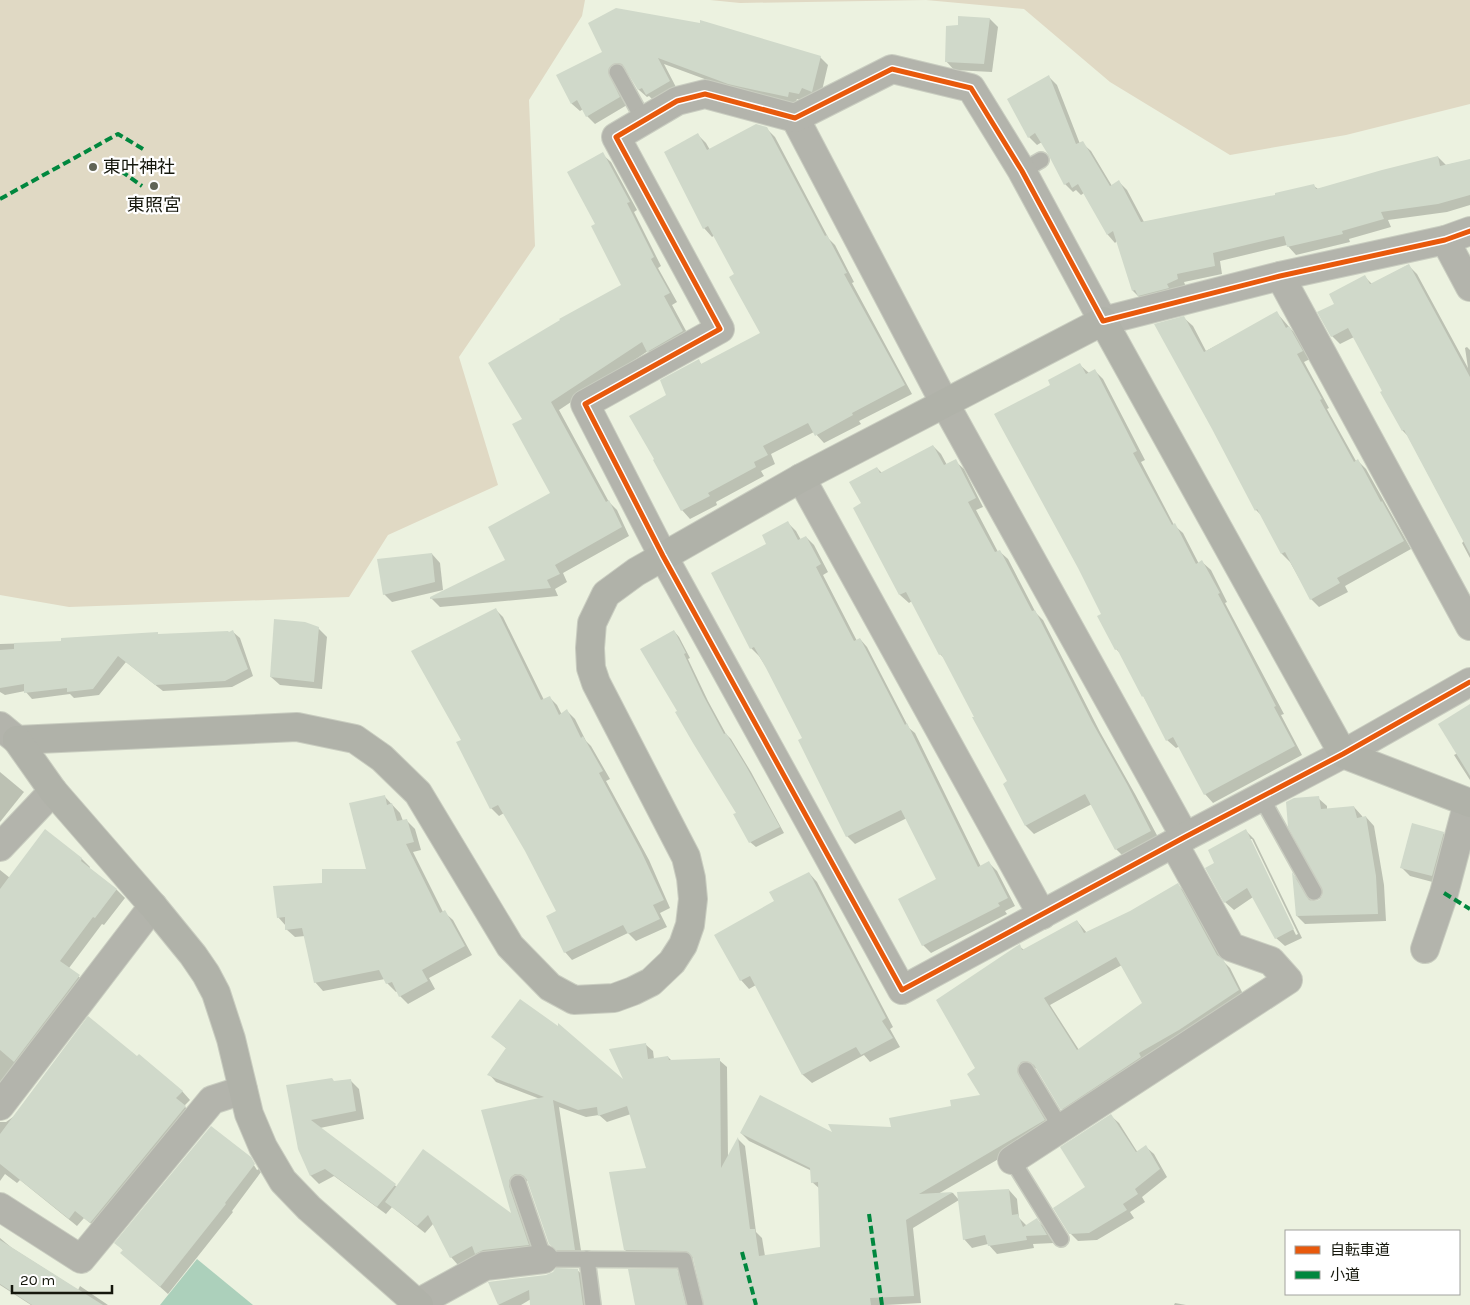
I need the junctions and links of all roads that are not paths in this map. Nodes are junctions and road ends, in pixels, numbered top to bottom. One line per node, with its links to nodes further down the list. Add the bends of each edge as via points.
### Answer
1 (617, 72): 3 (lane)
2 (795, 118): 3 (street, via 705,94 677,101); 7 (street, via 892,69 970,88 1031,166); 8 (street)
3 (644, 120): 10 (street, via 616,137 720,329 585,404)
4 (1457, 235): 5 (street); 6 (street)
5 (1280, 276): 7 (street); 11 (street)
6 (1470, 287)
7 (1103, 321): 8 (street); 14 (street)
8 (945, 404): 9 (street); 18 (street)
9 (801, 478): 10 (street); 22 (street)
10 (663, 556): 13 (street, via 606,594 592,623 591,668 686,857 693,899 690,925 672,962 651,982 614,998 574,1000 550,986 510,946 418,793 382,758 355,739 297,727); 22 (street, via 902,990)
11 (1470, 626)
12 (1470, 682): 14 (street)
13 (9, 733): 15 (street)
14 (1343, 754): 16 (street); 17 (street)
15 (53, 791): 19 (street); 21 (street)
16 (1261, 797): 18 (street); 20 (lane)
17 (1469, 802): 23 (street)
18 (1180, 841): 22 (street); 27 (street, via 1230,947 1271,962 1288,980)
19 (0, 848)
20 (1314, 892)
21 (153, 906): 25 (street, via 206,974 216,993); 26 (street)
22 (1042, 915)
23 (1425, 949)
24 (1026, 1070): 27 (lane)
25 (244, 1090): 30 (street, via 212,1100 81,1259); 34 (street, via 249,1114 283,1182)
26 (0, 1106)
27 (1061, 1128): 28 (street)
28 (1012, 1160): 31 (lane)
29 (518, 1183): 33 (lane)
30 (0, 1207)
31 (1061, 1239)
32 (587, 1258): 33 (lane); 35 (lane, via 684,1260); 36 (lane)
33 (544, 1259): 34 (street, via 485,1266)
34 (418, 1304)
35 (695, 1304)
36 (593, 1305)

